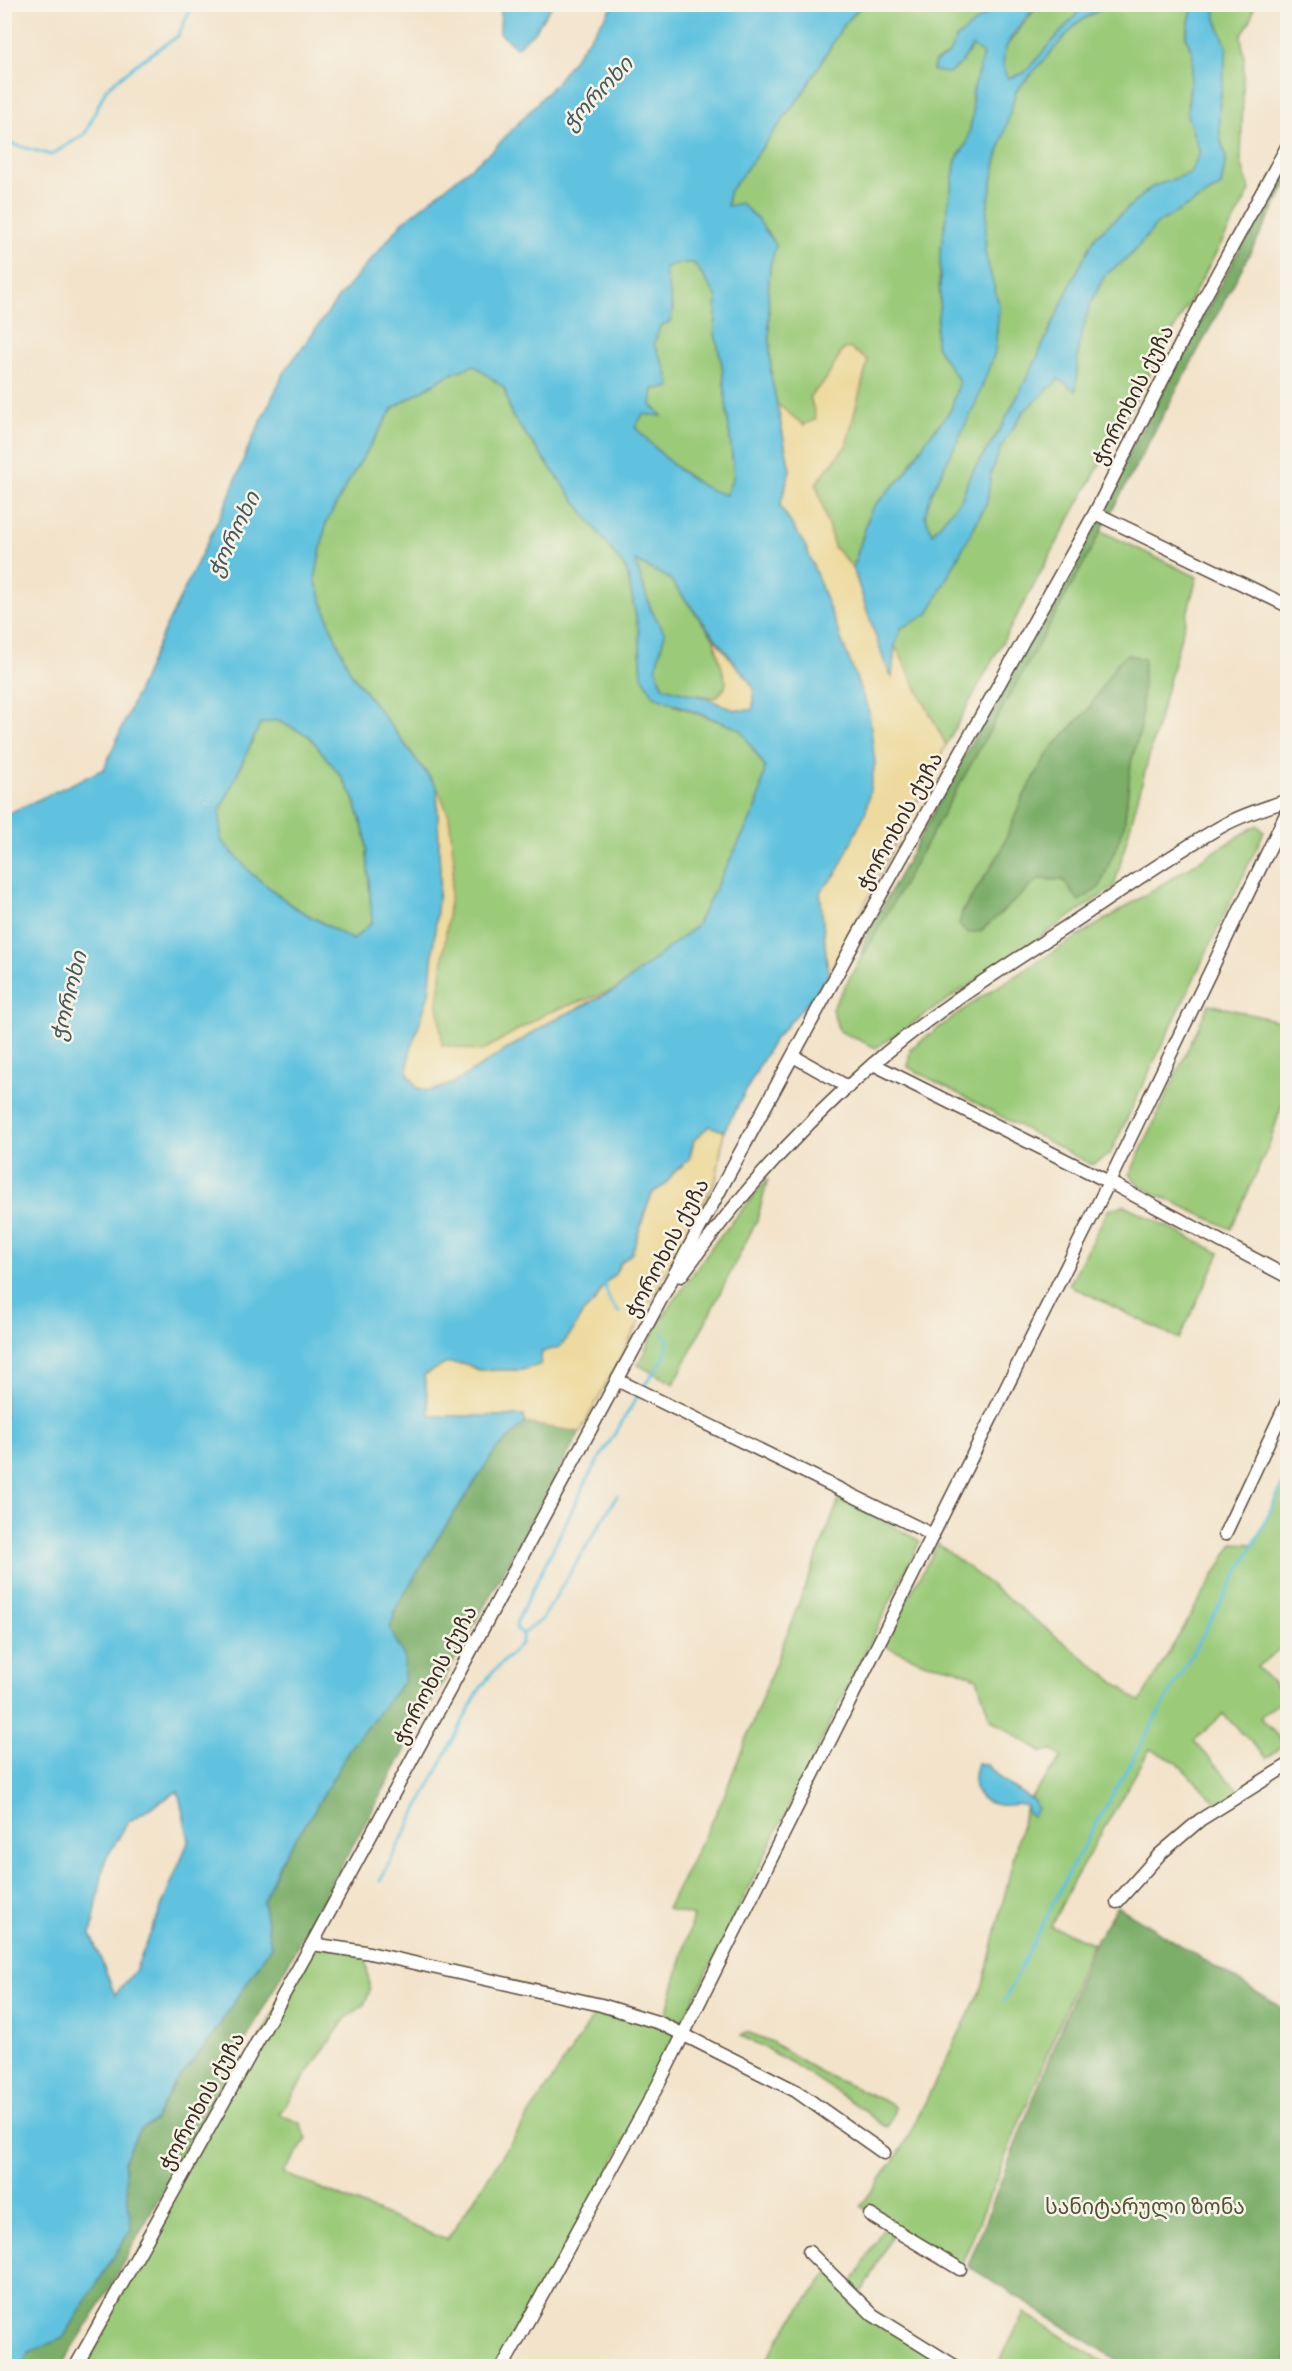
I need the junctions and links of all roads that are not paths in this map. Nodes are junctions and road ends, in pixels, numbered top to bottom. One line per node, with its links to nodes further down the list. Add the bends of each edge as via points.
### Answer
1 (1287, 145): 2 (street, ჭოროხის ქუჩა)
2 (1095, 513): 3 (street); 6 (street, ჭოროხის ქუჩა)
3 (1287, 606)
4 (1287, 800): 7 (street, via 1225,824 1184,850 964,994)
5 (1287, 810): 9 (street)
6 (793, 1056): 8 (street); 11 (street, ჭოროხის ქუჩა)
7 (873, 1064): 8 (street); 9 (street)
8 (848, 1087): 11 (street, via 764,1171 706,1241)
9 (1109, 1182): 10 (street); 15 (street)
10 (1287, 1277)
11 (648, 1324): 12 (street, ჭოროხის ქუჩა)
12 (617, 1380): 15 (street); 18 (street, ჭოროხის ქუჩა)
13 (1287, 1400): 14 (street)
14 (1226, 1534)
15 (933, 1535): 19 (street)
16 (1287, 1765): 17 (street, via 1200,1820 1160,1854)
17 (1117, 1902)
18 (312, 1944): 19 (street, via 365,1952 601,2005 660,2023); 24 (street, ჭოროხის ქუჩა)
19 (682, 2035): 20 (street, via 796,2091); 25 (street)
20 (884, 2153)
21 (870, 2215): 23 (street)
22 (809, 2252): 26 (street, via 873,2315)
23 (960, 2269)
24 (76, 2367)
25 (503, 2367)
26 (955, 2367)

